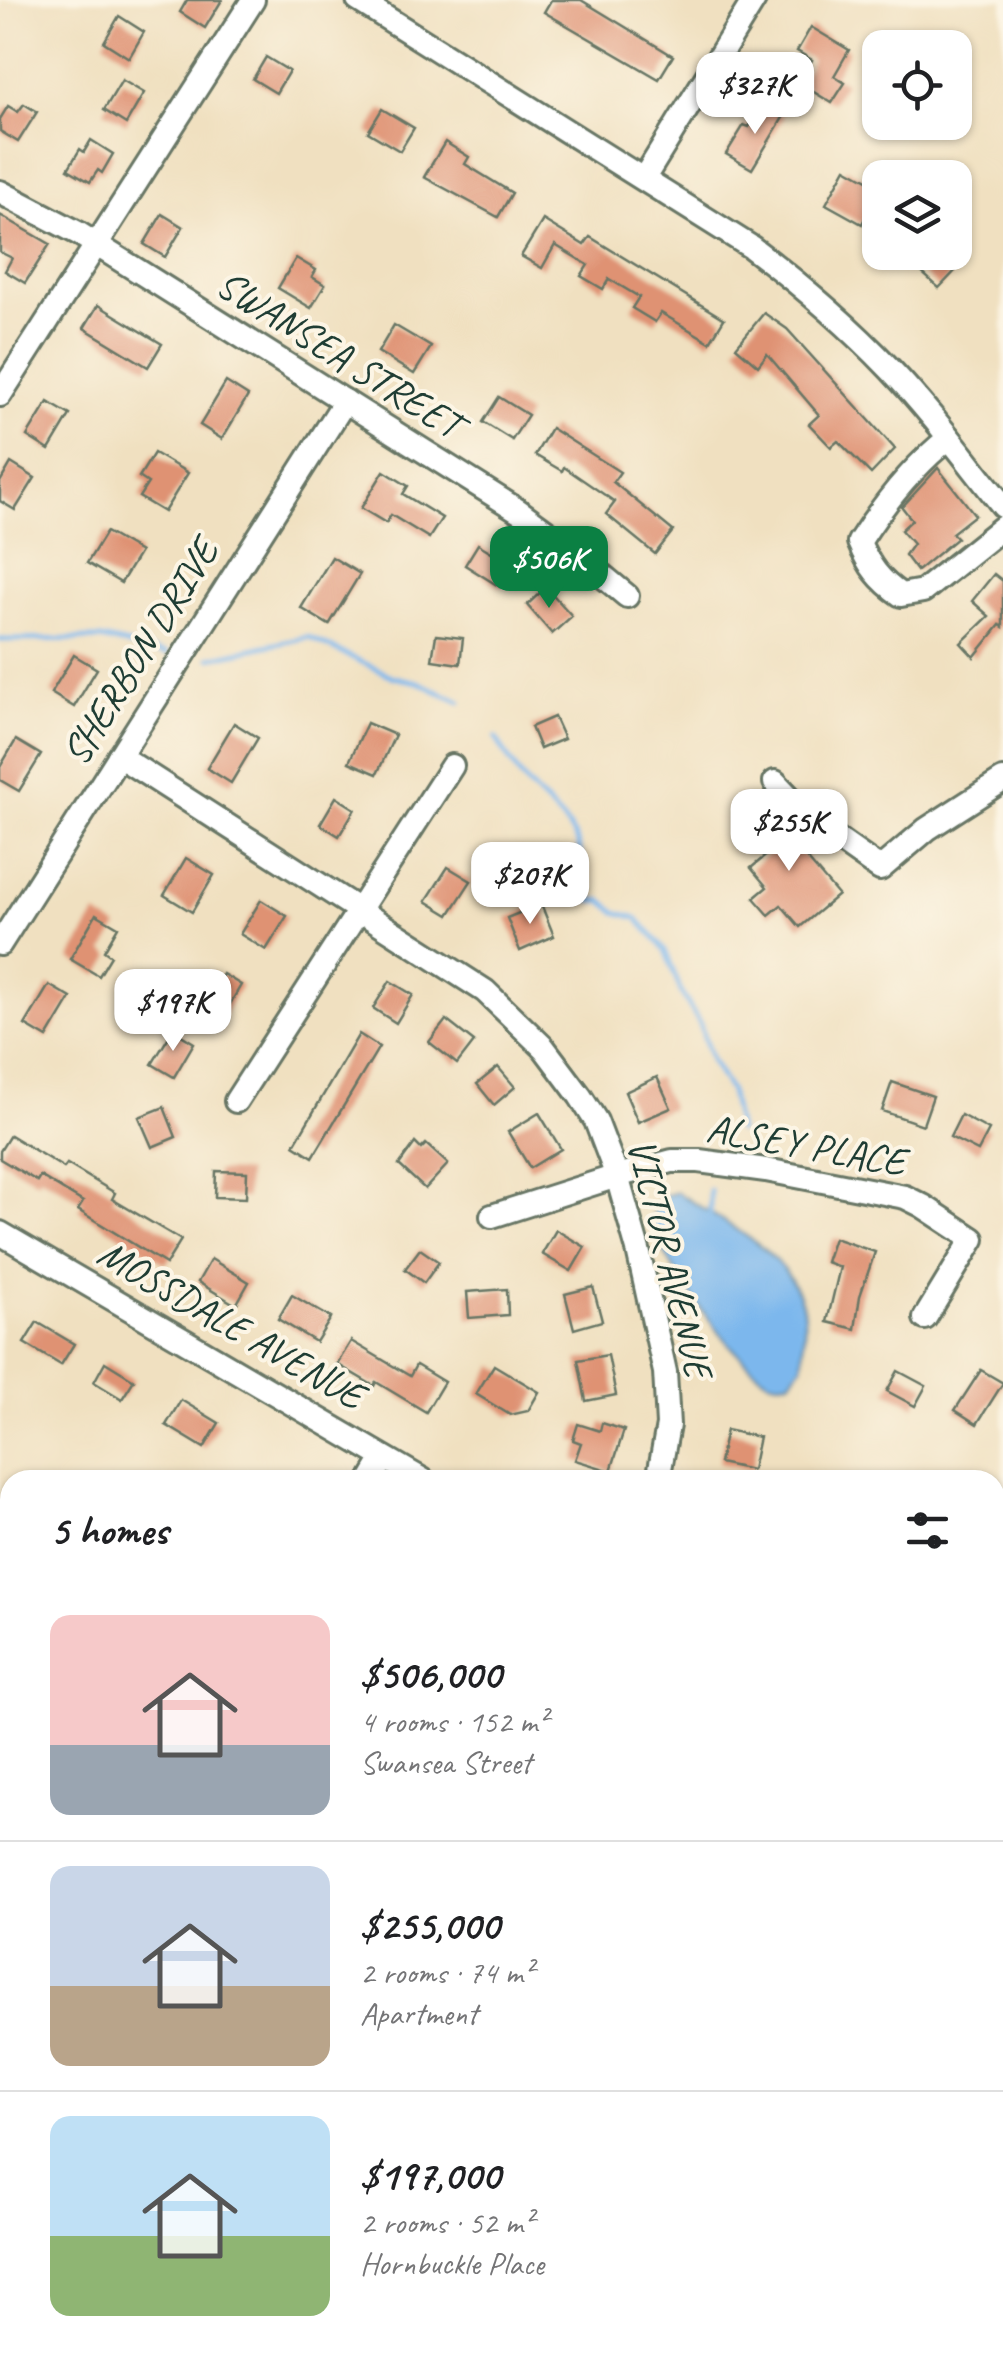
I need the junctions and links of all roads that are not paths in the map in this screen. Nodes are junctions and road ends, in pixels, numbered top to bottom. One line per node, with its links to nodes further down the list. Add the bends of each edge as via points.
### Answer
1 (253, 0): 6 (street)
2 (358, 0): 4 (street)
3 (754, 0): 4 (street)
4 (644, 178): 9 (street, via 751,247 845,324)
5 (0, 192): 6 (street, SWANSEA STREET)
6 (97, 245): 7 (street); 8 (street, SWANSEA STREET)
7 (0, 395)
8 (345, 401): 12 (street, SWANSEA STREET, via 545,528); 13 (street, SHERBON DRIVE)
9 (949, 438): 10 (street); 11 (street, via 899,486 858,542 870,568 902,595 923,591)
10 (1003, 506)
11 (1003, 528)
12 (626, 596)
13 (119, 756): 17 (street, VICTOR AVENUE); 18 (street, SHERBON DRIVE)
14 (452, 766): 17 (street)
15 (1003, 780): 16 (street, via 880,868 812,822)
16 (774, 782)
17 (359, 912): 19 (street); 20 (street, VICTOR AVENUE, via 484,991 544,1048 596,1121)
18 (0, 944)
19 (236, 1100)
20 (616, 1176): 21 (street, ALSEY PLACE); 23 (street, ALSEY PLACE, via 699,1161 924,1206 984,1242); 27 (street, VICTOR AVENUE, via 667,1389)
21 (492, 1216)
22 (0, 1233): 24 (street, MOSSDALE AVENUE)
23 (925, 1318)
24 (384, 1458): 25 (street); 26 (street, MOSSDALE AVENUE)
25 (377, 1470)
26 (405, 1470)
27 (660, 1470)

